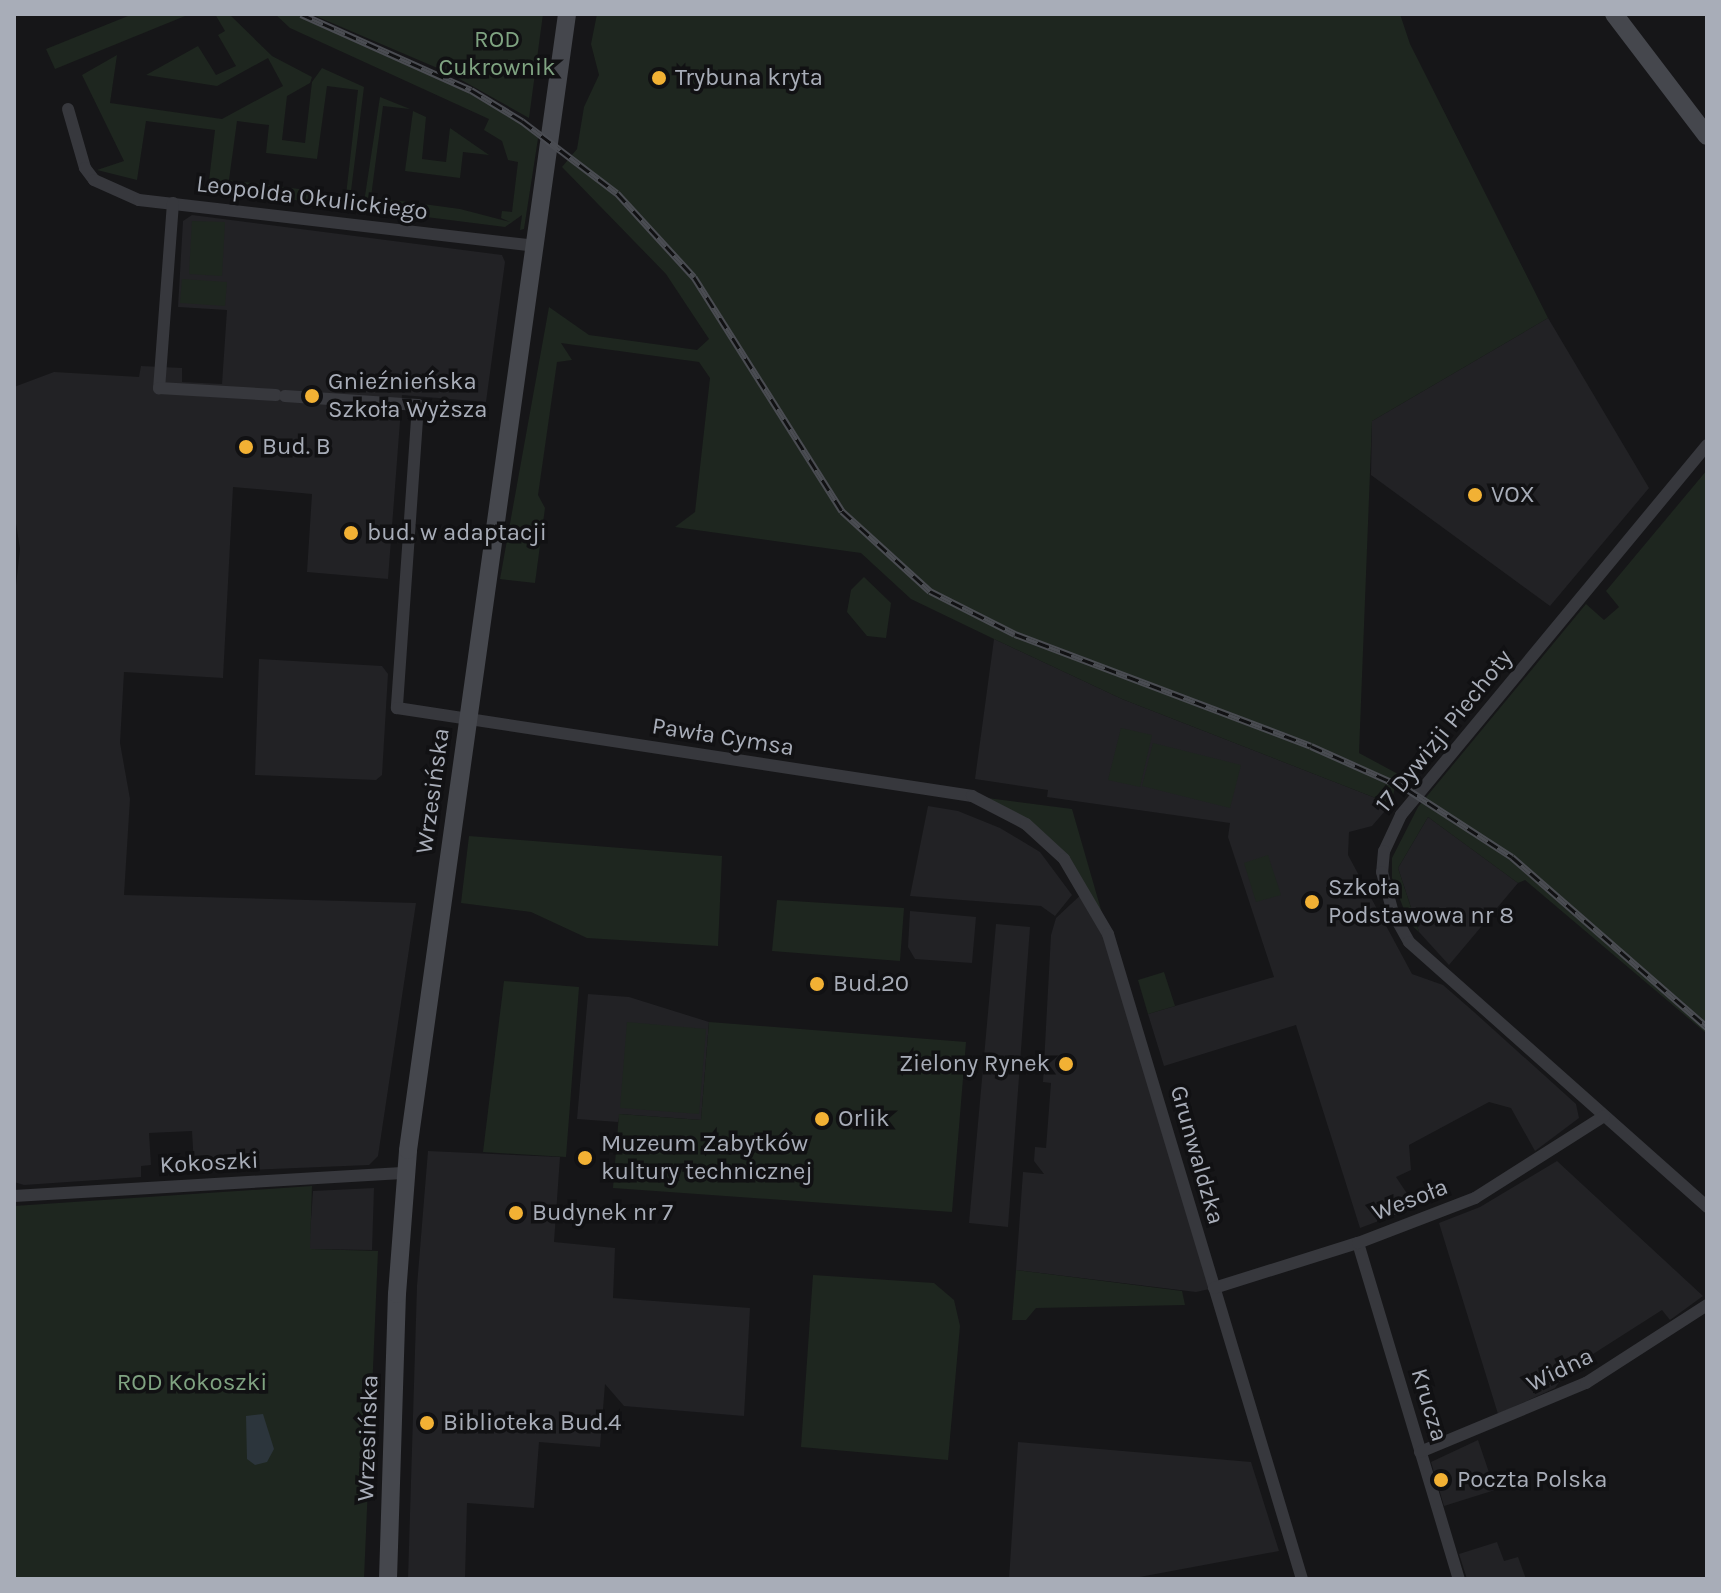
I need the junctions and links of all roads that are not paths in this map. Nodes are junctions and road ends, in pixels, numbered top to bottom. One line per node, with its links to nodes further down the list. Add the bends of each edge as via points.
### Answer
1 (567, 14): 6 (street, Wrzesińska)
2 (1614, 14): 4 (street)
3 (68, 109): 5 (street, via 94,180 139,200)
4 (1707, 136)
5 (173, 203): 6 (street, Leopolda Okulickiego); 7 (street, Leopolda Okulickiego, via 159,388)
6 (534, 246): 9 (street, Wrzesińska)
7 (280, 395): 9 (street, Pawła Cymsa, via 418,405 397,708)
8 (1707, 445): 11 (street, 17 Dywizji Piechoty, via 1409,804 1384,851 1385,889 1409,942)
9 (467, 720): 10 (street, Pawła Cymsa); 12 (street, Wrzesińska)
10 (972, 796): 16 (street, Grunwaldzka, via 1026,824 1064,859 1098,912)
11 (1604, 1116): 14 (street, 17 Dywizji Piechoty); 15 (street, Wesoła, via 1491,1190)
12 (406, 1173): 13 (street, Kokoszki); 19 (street, Wrzesińska)
13 (14, 1196)
14 (1707, 1207)
15 (1358, 1243): 16 (street, Wesoła); 18 (street, Krucza)
16 (1214, 1288): 20 (street, Grunwaldzka)
17 (1707, 1305): 18 (street, Widna, via 1586,1383)
18 (1420, 1452): 21 (street, Krucza)
19 (388, 1579)
20 (1302, 1579)
21 (1459, 1579)

